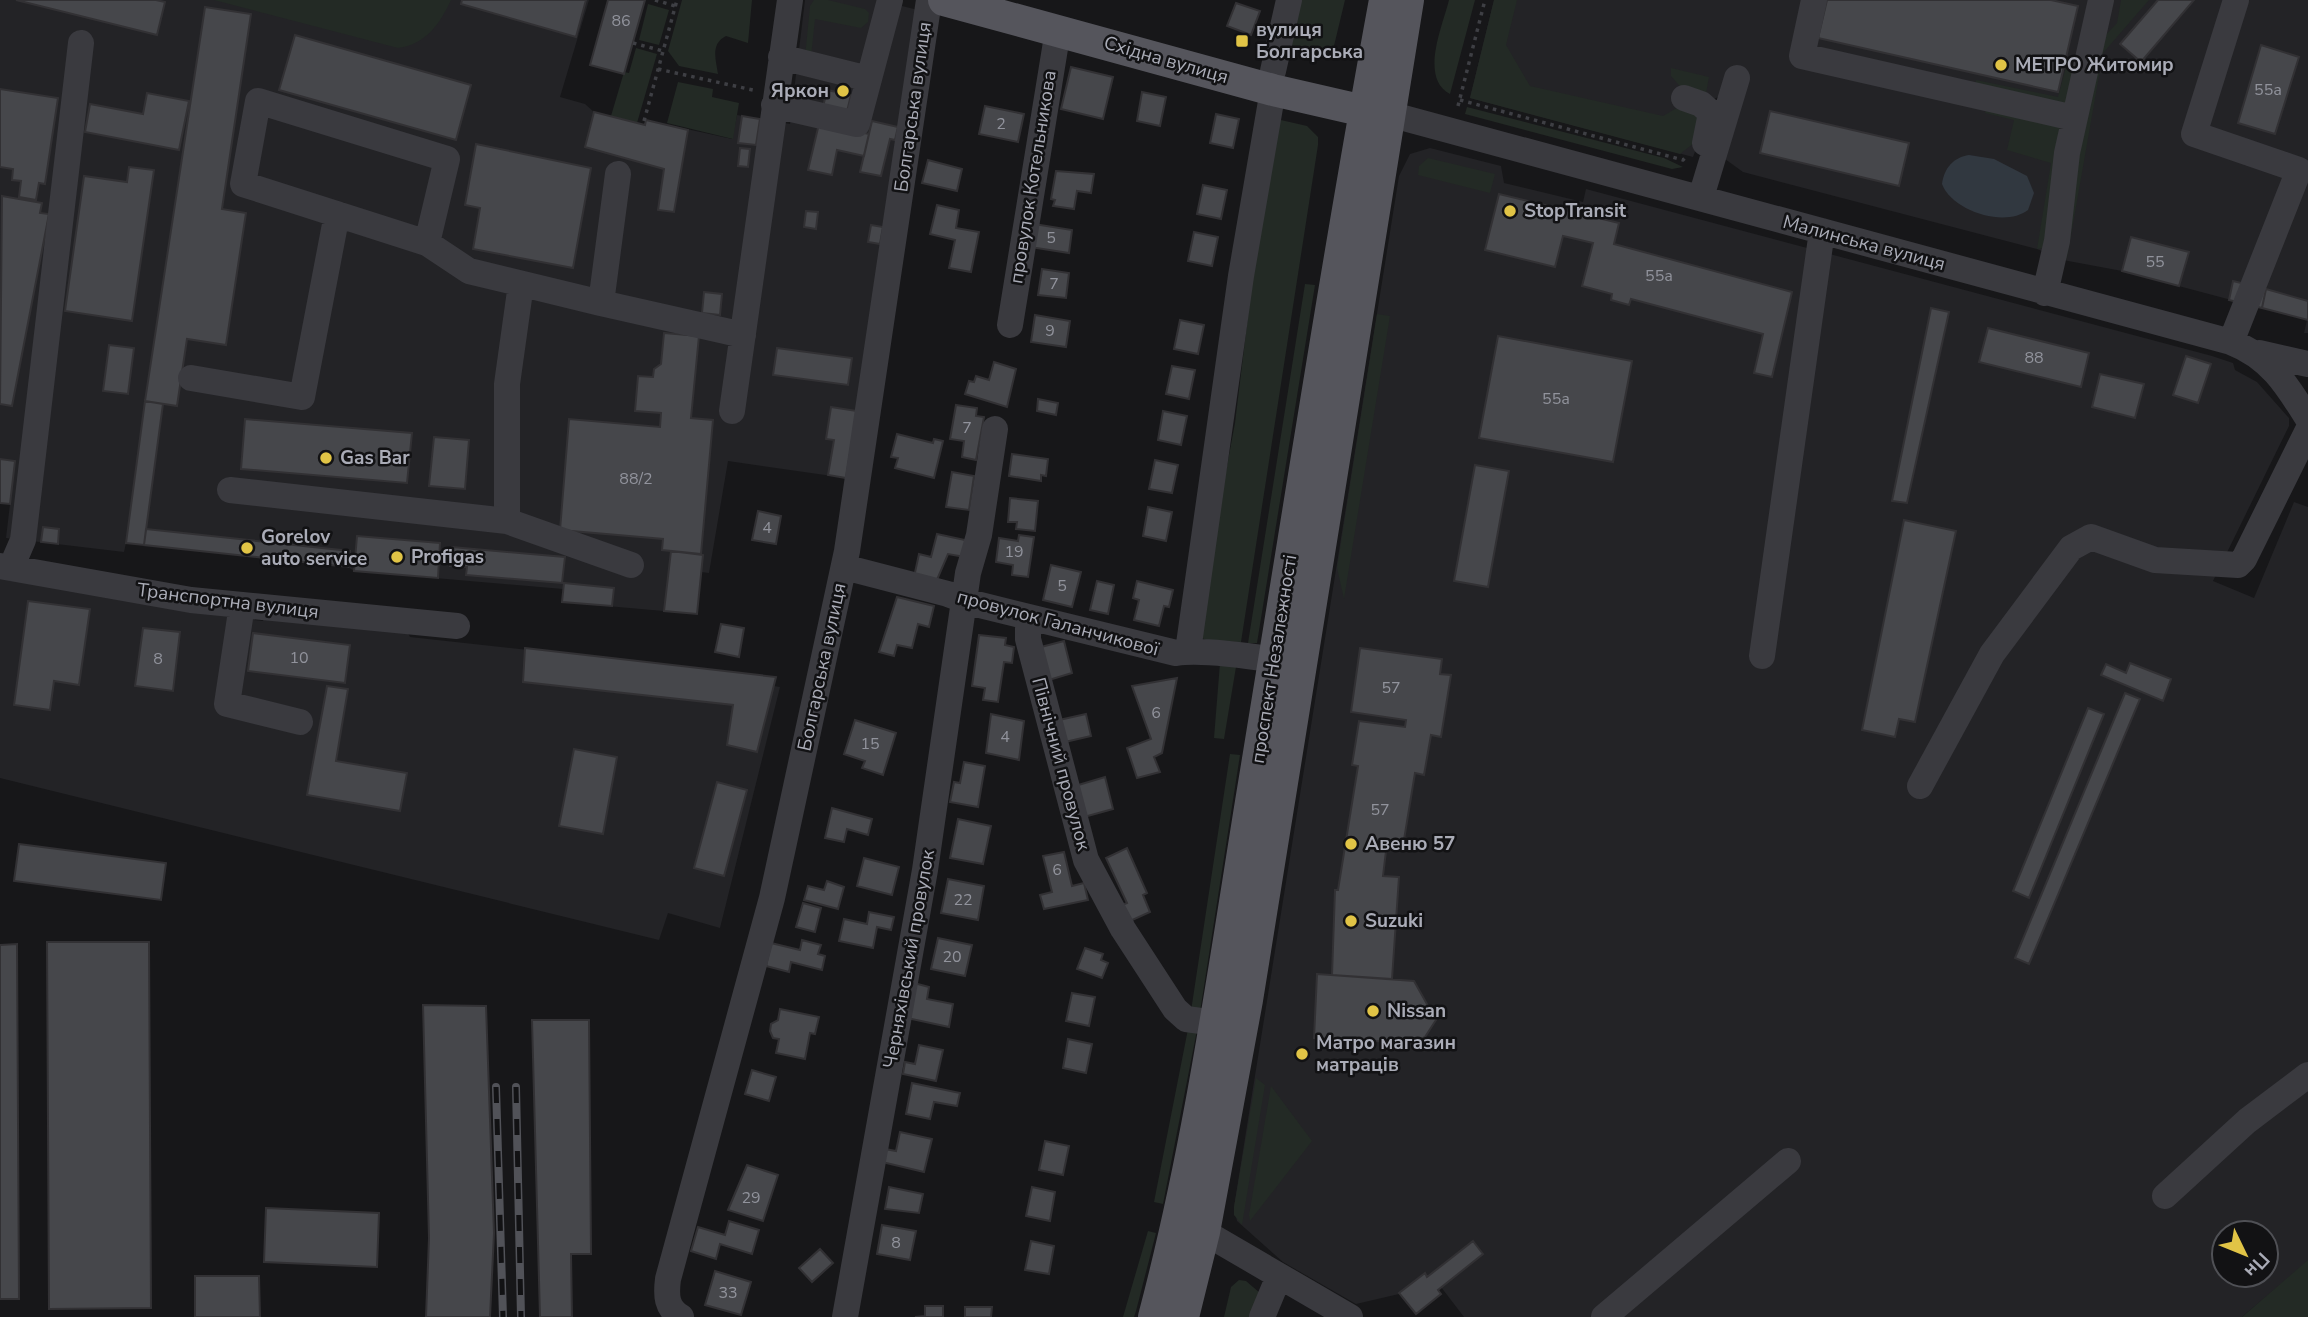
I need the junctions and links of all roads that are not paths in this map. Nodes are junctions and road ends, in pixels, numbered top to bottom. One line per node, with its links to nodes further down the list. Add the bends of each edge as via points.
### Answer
1 (790, 0): 14 (street)
2 (890, 0): 15 (street)
3 (929, 0): 40 (street, Болгарська вулиця)
4 (944, 0): 12 (main road, Східна вулиця)
5 (999, 0): 16 (main road, Східна вулиця)
6 (1289, 0): 16 (street)
7 (1385, 0): 18 (main road, проспект Незалежності)
8 (1408, 0): 18 (main road, проспект Незалежності)
9 (1814, 0): 19 (street, via 1802,55)
10 (2101, 0): 19 (street)
11 (2236, 0): 30 (street, via 2194,134 2299,170)
12 (1058, 30): 16 (main road, Східна вулиця); 28 (street, провулок Котельникова)
13 (81, 43): 41 (street, via 23,540)
14 (781, 57): 15 (street); 17 (street)
15 (869, 79): 17 (street, via 857,124)
16 (1273, 80): 18 (main road, Східна вулиця); 46 (street)
17 (764, 97): 29 (street)
18 (1380, 106): 21 (street, Малинська вулиця); 48 (main road, проспект Незалежності, via 1341,238); 55 (main road, проспект Незалежності, via 1247,1000)
19 (2074, 118): 26 (street)
20 (618, 174): 27 (street)
21 (1695, 196): 21 (street, via 1711,124 1710,113 1692,102 1720,103 1736,83); 23 (street, Малинська вулиця)
22 (337, 214): 24 (street); 24 (street, via 243,184 258,101 447,159); 32 (street, via 302,397)
23 (1822, 231): 26 (street, Малинська вулиця); 47 (street)
24 (426, 243): 25 (street, via 469,271)
25 (521, 284): 27 (street); 38 (street, via 507,384)
26 (2045, 293): 30 (street, Малинська вулиця)
27 (601, 303): 29 (street)
28 (1010, 325)
29 (743, 335): 33 (street)
30 (2241, 346): 31 (street); 34 (street, Малинська вулиця, via 2279,374)
31 (2304, 365)
32 (191, 378)
33 (732, 411)
34 (2308, 419)
35 (995, 429): 42 (street)
36 (2308, 430): 50 (street, via 2238,565 2155,560 2091,537 2071,548 1992,654)
37 (230, 490): 38 (street)
38 (507, 522): 39 (street)
39 (631, 565)
40 (844, 566): 42 (street, провулок Галанчикової); 58 (street, Болгарська вулиця, via 772,898 668,1279 669,1304)
41 (5, 567): 43 (street, Транспортна вулиця)
42 (964, 600): 44 (street, провулок Галанчикової); 59 (street, Черняхівський провулок, via 925,870)
43 (242, 605): 45 (street, Транспортна вулиця); 49 (street, via 227,704)
44 (1028, 617): 46 (street, провулок Галанчикової, via 1176,653); 51 (street, Північний провулок, via 1028,639 1086,860 1123,929 1175,1009 1186,1018)
45 (457, 626)
46 (1188, 651): 48 (street, провулок Галанчикової)
47 (1762, 656)
48 (1275, 660): 51 (main road, проспект Незалежності)
49 (300, 722)
50 (1920, 786)
51 (1216, 1023): 60 (main road, проспект Незалежності, via 1183,1205)
52 (2308, 1075): 54 (street, via 2247,1121)
53 (1788, 1161): 63 (street)
54 (2165, 1196)
55 (1204, 1233): 56 (street); 61 (main road, проспект Незалежності)
56 (1279, 1276): 57 (street); 62 (street)
57 (1346, 1316)
58 (681, 1317)
59 (845, 1317)
60 (1154, 1317)
61 (1183, 1317)
62 (1262, 1317)
63 (1604, 1317)

